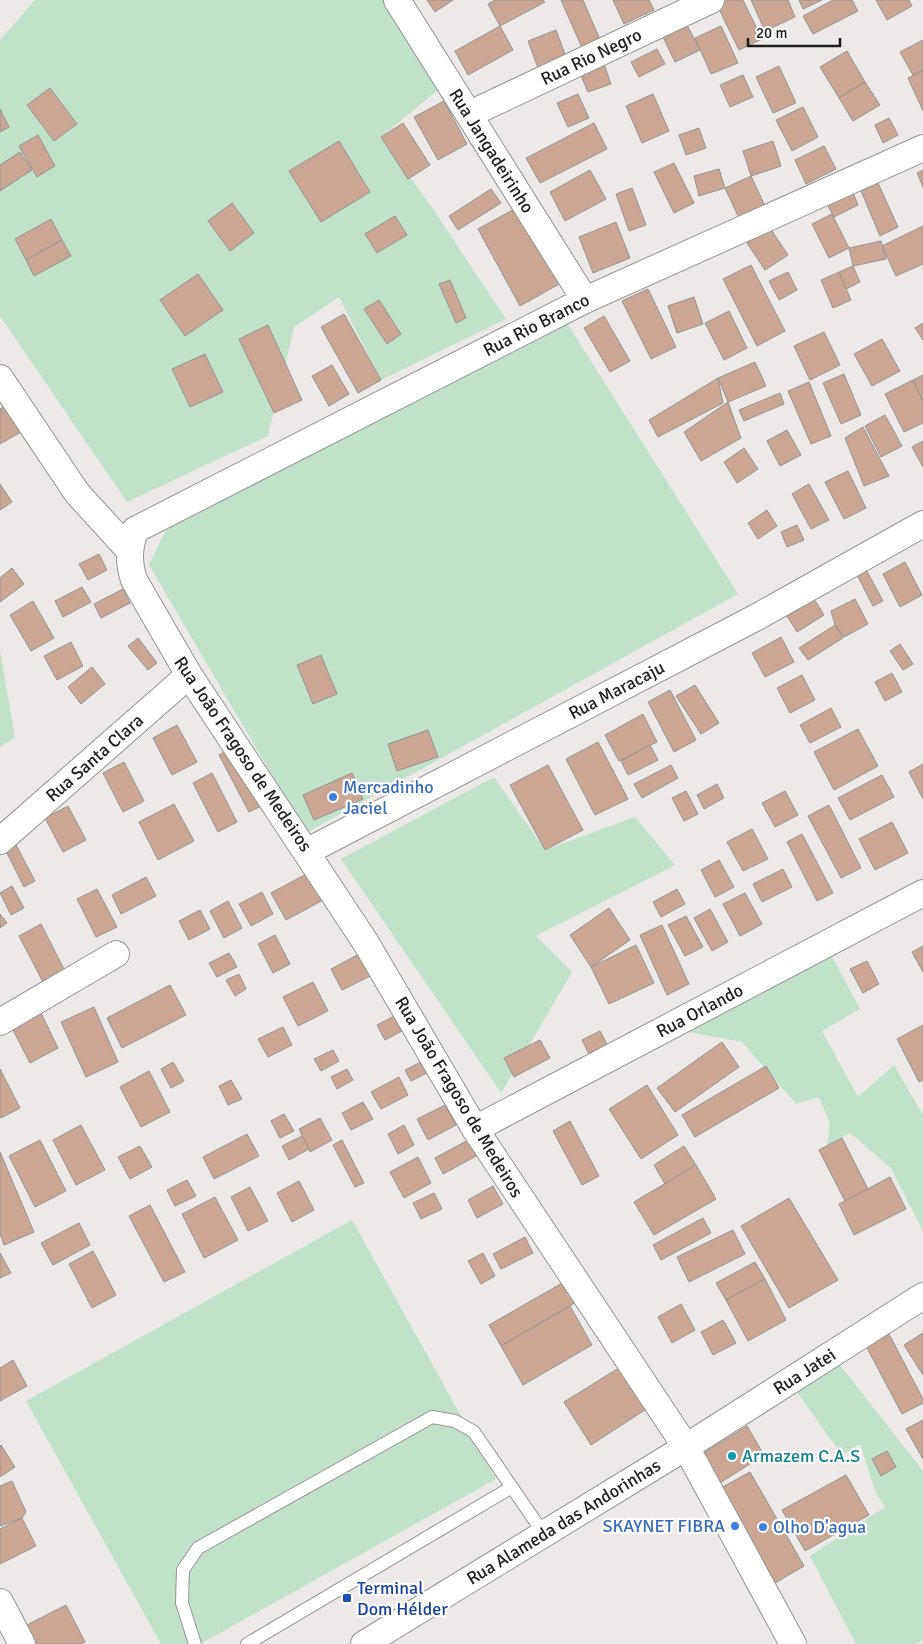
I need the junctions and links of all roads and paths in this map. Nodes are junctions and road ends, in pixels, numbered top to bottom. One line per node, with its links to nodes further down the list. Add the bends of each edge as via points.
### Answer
1 (397, 0): 3 (street, Rua Jangadeirinho)
2 (711, 0): 3 (street, Rua Rio Negro)
3 (470, 114): 5 (street, Rua Jangadeirinho)
4 (923, 148): 5 (street, Rua Rio Branco)
5 (585, 300): 8 (street, Rua Rio Branco, via 135,530)
6 (0, 378): 8 (street, via 77,493)
7 (923, 524): 11 (street, Rua Maracaju, via 755,618)
8 (129, 550): 9 (street, Rua João Fragoso de Medeiros, via 134,580)
9 (189, 675): 10 (street, Rua Santa Clara); 11 (street, Rua João Fragoso de Medeiros)
10 (0, 841)
11 (308, 851): 15 (street, Rua João Fragoso de Medeiros, via 366,942)
12 (923, 893): 15 (street, Rua Orlando)
13 (116, 954): 14 (street)
14 (0, 1022)
15 (475, 1129): 17 (street, Rua João Fragoso de Medeiros)
16 (923, 1296): 17 (street, Rua Jatei)
17 (686, 1447): 19 (street, Rua Alameda das Andorinhas); 25 (street, Rua João Fragoso de Medeiros)
18 (512, 1487): 19 (lane); 22 (lane, via 474,1432 455,1421 432,1418 198,1548 183,1570 182,1603); 23 (lane)
19 (544, 1534): 24 (street, Rua Alameda das Andorinhas)
20 (0, 1602): 21 (street)
21 (22, 1644)
22 (195, 1644)
23 (247, 1644)
24 (364, 1644)
25 (793, 1644)

